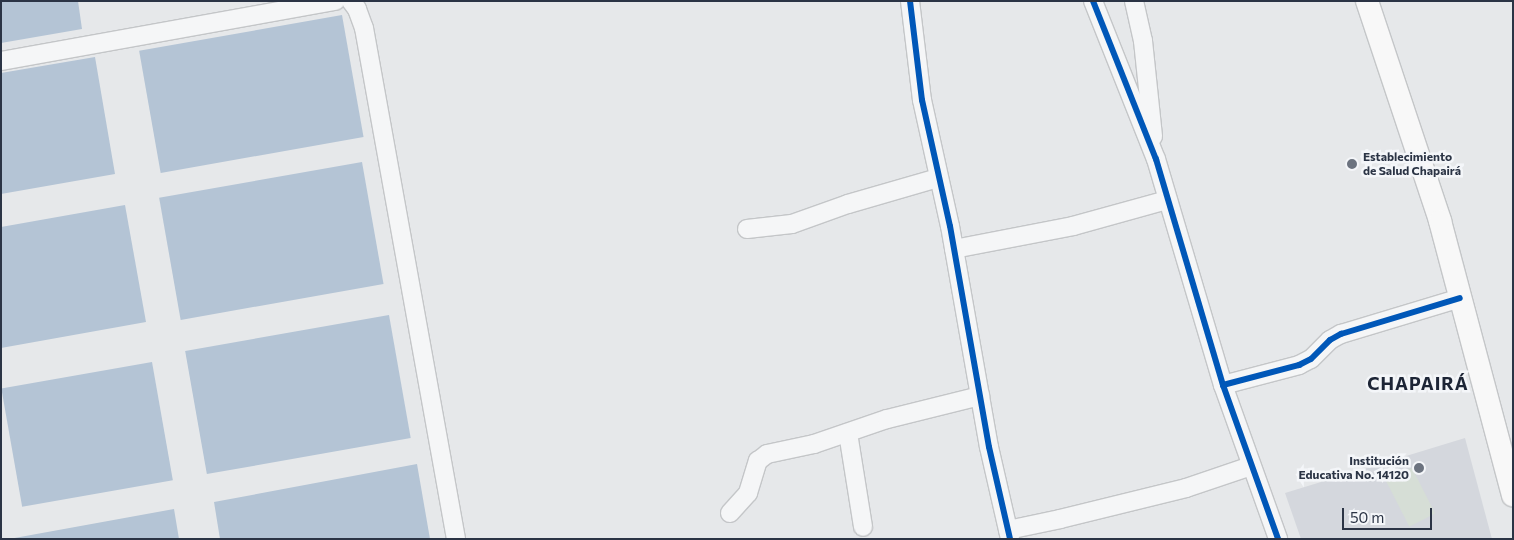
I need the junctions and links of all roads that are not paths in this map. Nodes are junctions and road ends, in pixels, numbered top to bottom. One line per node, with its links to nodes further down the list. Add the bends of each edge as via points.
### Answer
1 (336, 1): 7 (street)
2 (351, 1): 23 (street, via 364,28)
3 (910, 1): 9 (street, via 922,100)
4 (1093, 1): 8 (street)
5 (1134, 1): 8 (street, via 1143,41)
6 (1367, 1): 13 (main road, via 1440,221)
7 (1, 62)
8 (1156, 159): 10 (street)
9 (938, 178): 11 (street, via 792,224); 12 (street)
10 (1167, 200): 12 (street, via 1074,226); 14 (street)
11 (747, 229)
12 (954, 249): 15 (street)
13 (1460, 298): 14 (street, via 1341,334 1299,366); 17 (main road)
14 (1223, 385): 18 (street)
15 (980, 396): 16 (street, via 887,419); 22 (street)
16 (848, 434): 20 (street, via 767,454 758,461 748,493); 21 (street)
17 (1507, 454): 19 (main road)
18 (1251, 466): 22 (street, via 1186,488); 24 (street)
19 (1513, 495)
20 (730, 513)
21 (862, 527)
22 (1009, 534)
23 (456, 539)
24 (1278, 539)

